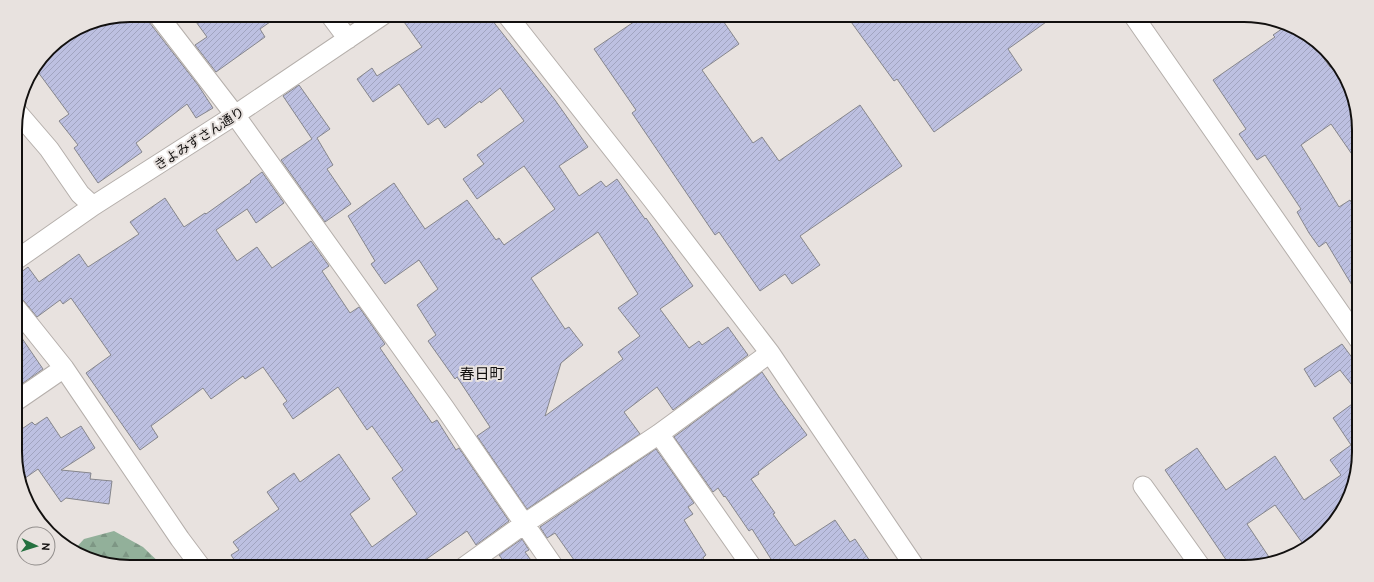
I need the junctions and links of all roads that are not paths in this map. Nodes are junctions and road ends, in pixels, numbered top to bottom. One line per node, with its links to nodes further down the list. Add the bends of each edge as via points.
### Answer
1 (163, 22): 7 (street)
2 (335, 22): 6 (street)
3 (373, 22): 6 (street, きよみずさん通り)
4 (513, 22): 13 (street)
5 (1137, 22): 12 (street)
6 (348, 39): 7 (street, きよみずさん通り)
7 (235, 115): 9 (street, きよみずさん通り); 18 (street, via 444,407)
8 (23, 118): 9 (street, via 49,149 80,194)
9 (93, 206): 10 (street, きよみずさん通り)
10 (22, 256)
11 (22, 316): 14 (street)
12 (1352, 330)
13 (770, 353): 16 (street); 23 (street)
14 (64, 368): 15 (street); 19 (street)
15 (22, 397)
16 (659, 434): 18 (street); 22 (street)
17 (1143, 486): 24 (street)
18 (524, 524): 20 (street); 21 (street)
19 (196, 560)
20 (474, 560)
21 (549, 560)
22 (747, 560)
23 (910, 560)
24 (1196, 560)

